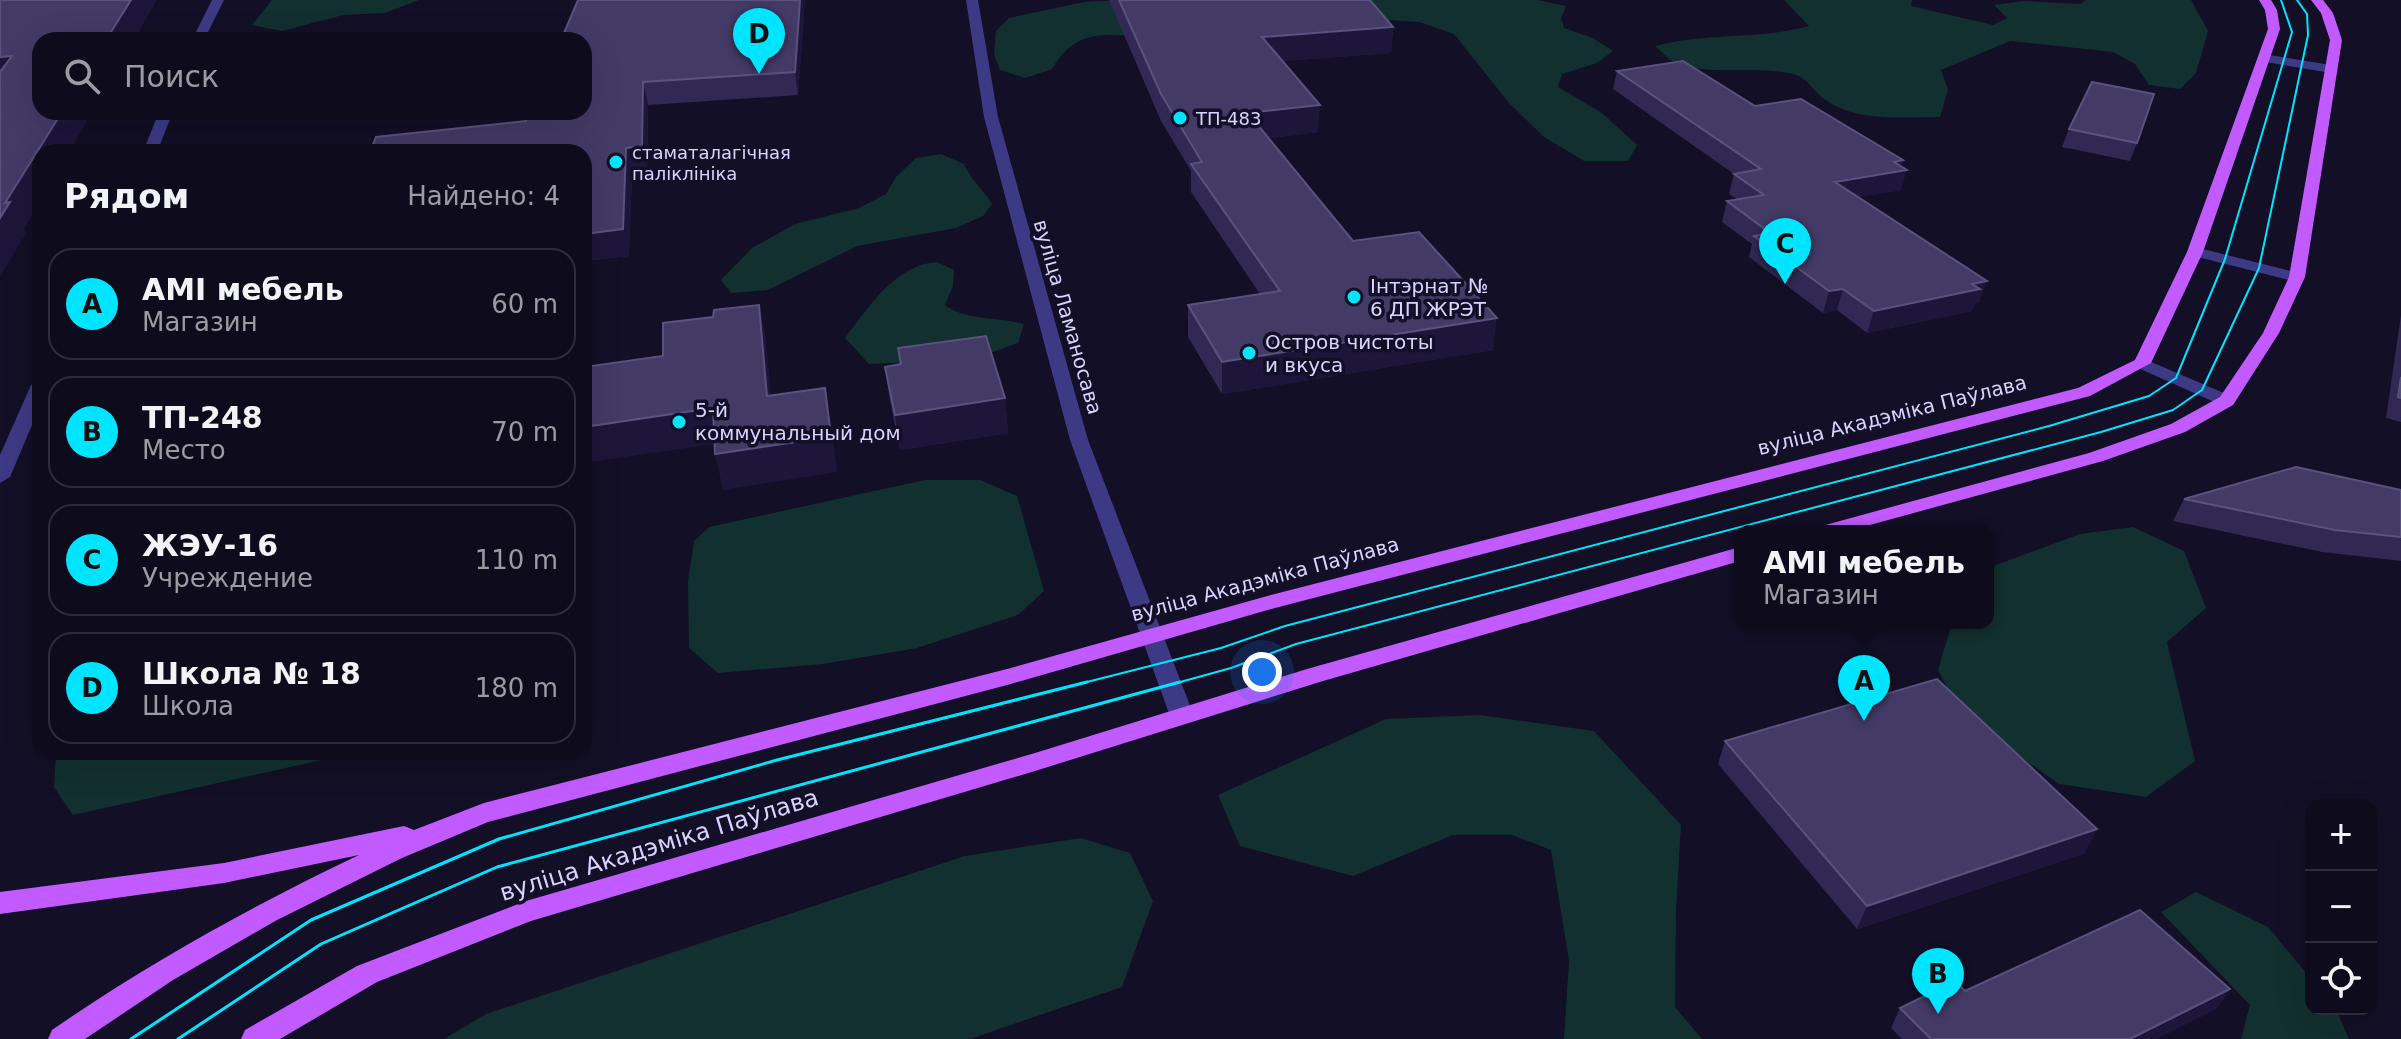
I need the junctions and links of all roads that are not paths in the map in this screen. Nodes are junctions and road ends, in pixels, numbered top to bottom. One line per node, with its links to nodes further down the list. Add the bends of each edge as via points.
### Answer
1 (218, 0): 5 (street)
2 (972, 0): 18 (street, вуліца Ламаносава, via 995,132 1079,440)
3 (2265, 0): 6 (main road, via 2274,29)
4 (2317, 0): 7 (main road, via 2336,40)
5 (202, 32)
6 (2263, 58): 7 (street); 10 (main road)
7 (2331, 69): 11 (main road)
8 (163, 120): 9 (street)
9 (153, 144)
10 (2195, 252): 11 (street); 12 (main road)
11 (2297, 277): 13 (main road, via 2271,333)
12 (2142, 363): 13 (street); 18 (main road, вуліца Акадэміка Паўлава, via 2084,392)
13 (2227, 401): 16 (main road, via 2178,428 2117,450)
14 (32, 403): 15 (street)
15 (0, 477)
16 (1847, 525)
17 (1734, 556): 19 (main road, вуліца Акадэміка Паўлава)
18 (1151, 637): 19 (street, вуліца Ламаносава); 20 (main road, вуліца Акадэміка Паўлава, via 534,798)
19 (1182, 716): 23 (main road, вуліца Акадэміка Паўлава, via 526,912 367,974)
20 (435, 830): 21 (main road, via 224,873); 22 (main road, вуліца Акадэміка Паўлава, via 247,921)
21 (0, 903)
22 (62, 1039)
23 (255, 1039)

